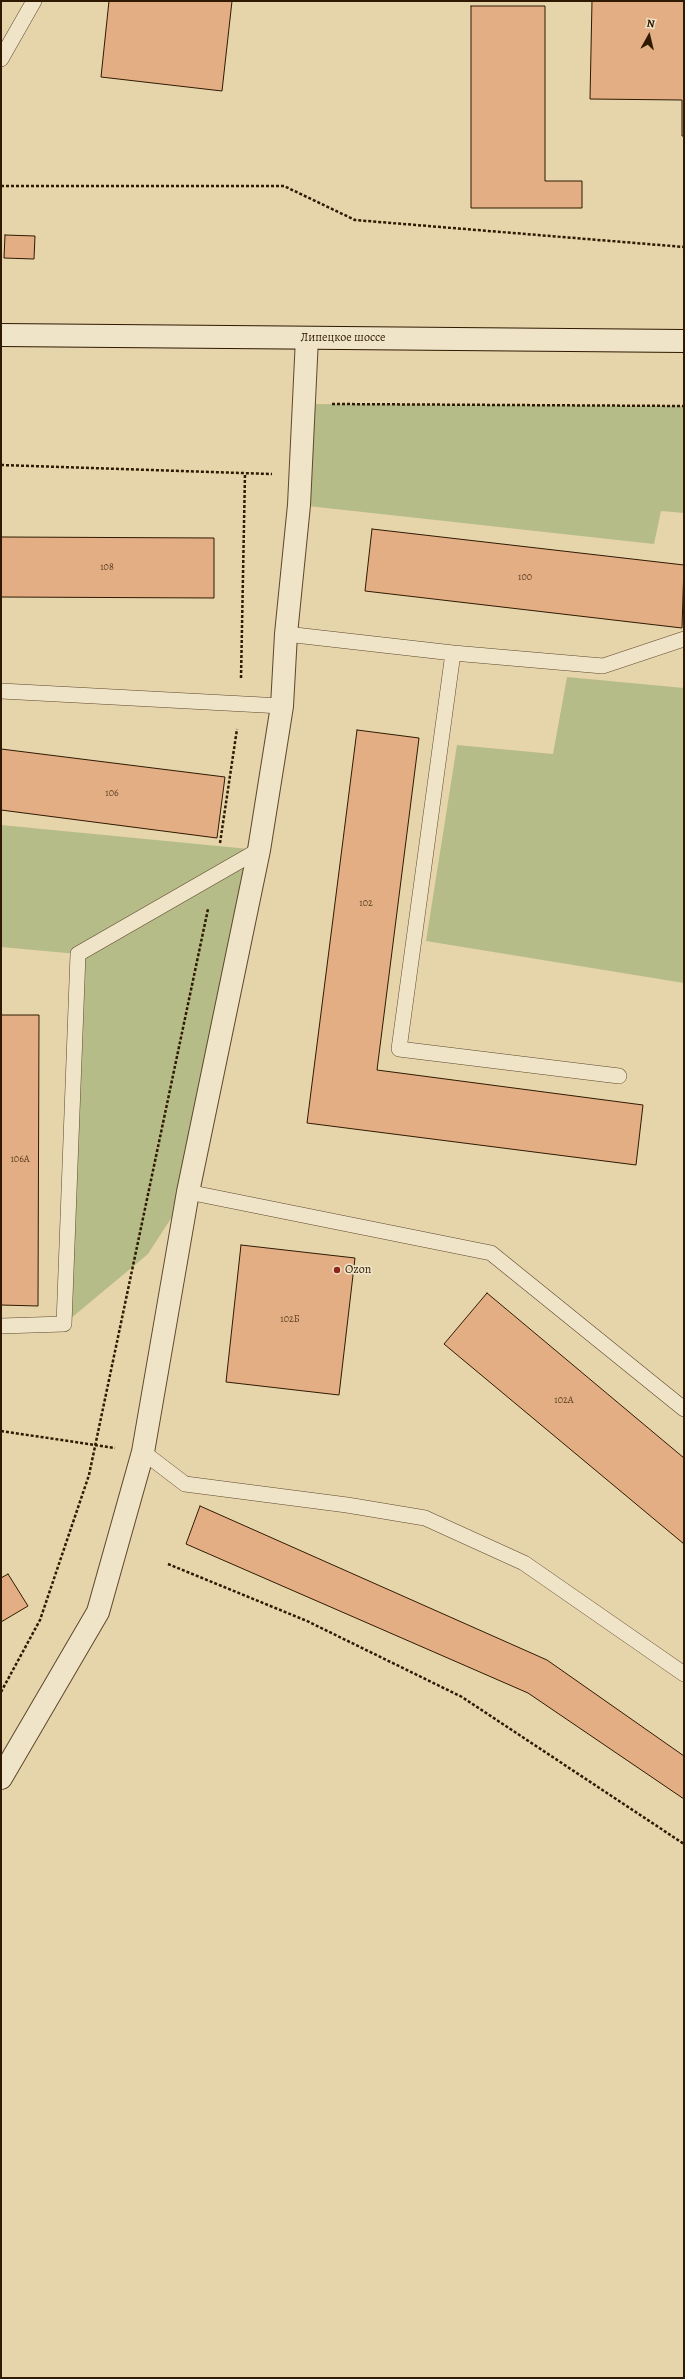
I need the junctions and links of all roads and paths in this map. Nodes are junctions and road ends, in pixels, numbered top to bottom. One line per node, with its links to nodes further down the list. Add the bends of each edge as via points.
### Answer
1 (34, 1): 2 (lane)
2 (1, 59)
3 (1, 186): 4 (path, via 284,186 355,220)
4 (684, 247)
5 (1, 335): 6 (street, Липецкое шоссе)
6 (307, 338): 7 (street, Липецкое шоссе); 8 (street)
7 (684, 341)
8 (305, 404): 9 (path); 12 (street)
9 (684, 406)
10 (1, 465): 11 (path)
11 (245, 473): 12 (path); 17 (path)
12 (300, 475): 13 (street)
13 (286, 634): 15 (lane); 18 (street)
14 (684, 639): 15 (lane, via 603,666)
15 (453, 653): 21 (lane, via 399,1049)
16 (1, 691): 17 (lane)
17 (240, 705): 18 (lane); 20 (path)
18 (282, 706): 19 (street)
19 (259, 850): 20 (lane); 22 (street)
20 (216, 875): 23 (lane, via 78,954 64,1324); 26 (path)
21 (619, 1076)
22 (188, 1192): 24 (lane, via 491,1253); 27 (street)
23 (1, 1326)
24 (684, 1409)
25 (1, 1431): 26 (path)
26 (95, 1444): 27 (path); 30 (path, via 89,1475 40,1620)
27 (143, 1452): 29 (lane, via 185,1484 425,1518 524,1563); 31 (street, via 98,1612)
28 (168, 1564): 32 (path, via 307,1621 462,1697)
29 (684, 1674)
30 (1, 1692)
31 (1, 1778)
32 (684, 1844)

